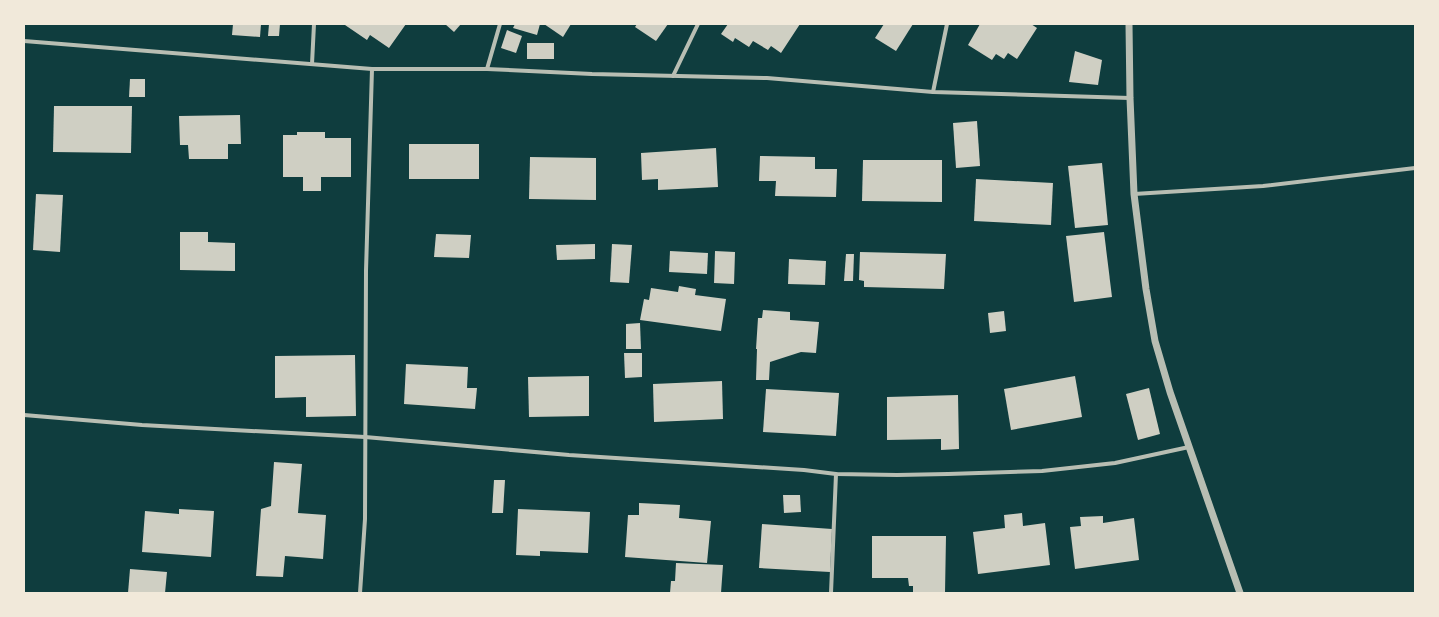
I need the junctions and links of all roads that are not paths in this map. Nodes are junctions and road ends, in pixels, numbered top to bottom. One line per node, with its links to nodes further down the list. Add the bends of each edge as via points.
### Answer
1 (314, 24): 7 (street)
2 (500, 24): 9 (street)
3 (698, 24): 10 (street)
4 (947, 24): 11 (street)
5 (1129, 24): 12 (street)
6 (24, 41): 7 (street)
7 (312, 64): 8 (street)
8 (372, 69): 9 (street); 16 (street, via 366,272)
9 (487, 69): 10 (street)
10 (673, 76): 11 (street, via 767,78)
11 (933, 92): 12 (street)
12 (1130, 98): 14 (street)
13 (1415, 168): 14 (street, via 1263,186)
14 (1134, 194): 17 (street, via 1155,341)
15 (24, 415): 16 (street, via 142,425)
16 (365, 437): 18 (street, via 576,456); 19 (street, via 365,519)
17 (1189, 447): 18 (street, via 1115,463 1042,471); 21 (street)
18 (836, 474): 20 (street)
19 (360, 593)
20 (831, 593)
21 (1240, 593)

